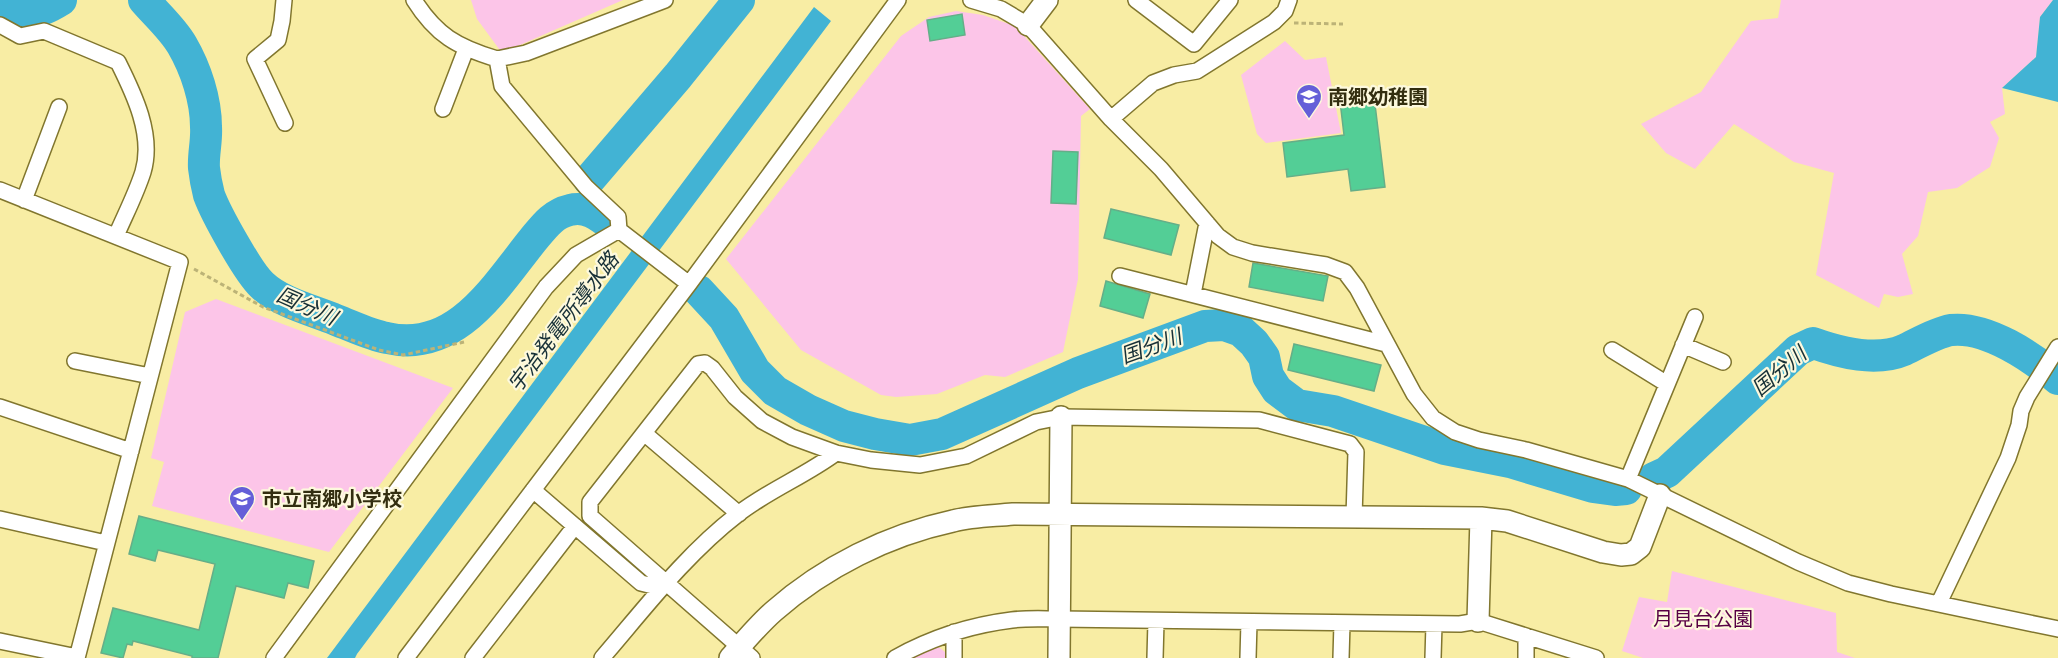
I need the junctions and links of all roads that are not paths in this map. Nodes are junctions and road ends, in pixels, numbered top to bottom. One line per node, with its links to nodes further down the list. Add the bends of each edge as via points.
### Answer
1 (284, 0): 17 (street, via 278,40 255,59)
2 (414, 0): 12 (street, via 442,35)
3 (665, 0): 13 (street, via 526,53)
4 (895, 0): 24 (street)
5 (971, 0): 11 (street, via 1001,9)
6 (1047, 0): 11 (street)
7 (1136, 0): 8 (street, via 1194,44)
8 (1230, 0)
9 (1288, 0): 16 (street, via 1285,11 1274,22 1197,70 1153,83)
10 (0, 25): 22 (street, via 20,36 44,31 118,62 136,98 146,141 144,170)
11 (1028, 25): 16 (street)
12 (466, 49): 13 (street); 15 (street)
13 (496, 59): 21 (street, via 502,86 586,187 618,217)
14 (59, 107): 19 (street)
15 (443, 109)
16 (1111, 119): 20 (street)
17 (285, 123)
18 (2, 197): 19 (street)
19 (24, 200): 22 (street)
20 (1207, 223): 25 (street); 27 (street, via 1233,247 1345,272)
21 (619, 230): 24 (street); 64 (street, via 576,255 546,287)
22 (116, 236): 33 (street, via 180,262)
23 (1120, 276): 25 (street)
24 (689, 284): 41 (street)
25 (1193, 294): 27 (street)
26 (1695, 316): 28 (street)
27 (1386, 344): 40 (street, via 1414,394 1433,418 1455,432)
28 (1683, 345): 32 (street); 34 (street)
29 (1612, 350): 34 (street)
30 (2056, 350): 51 (street, via 2021,411 2008,458)
31 (75, 361): 33 (street)
32 (1723, 363)
33 (150, 376): 38 (street)
34 (1667, 384): 40 (street)
35 (0, 407): 38 (street)
36 (1061, 417): 39 (street, via 1036,422 966,456 920,465); 44 (street); 45 (street, via 1259,420 1350,444 1356,452)
37 (644, 433): 39 (street, via 698,364 705,363 762,421); 43 (street); 50 (street, via 590,502 590,516)
38 (131, 451): 49 (street)
39 (836, 453): 43 (street)
40 (1628, 479): 42 (street)
41 (533, 490): 48 (street); 65 (street)
42 (1660, 495): 46 (street, via 1640,548 1631,554 1603,552 1507,521); 51 (street, via 1848,583)
43 (739, 514): 50 (street, via 701,546)
44 (1060, 514): 45 (street); 52 (street); 62 (street, via 954,520 863,552 773,611)
45 (1354, 517): 46 (street)
46 (1481, 518): 54 (street)
47 (0, 519): 49 (street)
48 (575, 526): 50 (street, via 641,583); 66 (street)
49 (106, 543): 63 (street)
50 (667, 583): 62 (street); 67 (street)
51 (1939, 603): 58 (street)
52 (1059, 619): 53 (street); 59 (street, via 1014,620); 70 (street)
53 (1156, 621): 55 (street); 71 (street)
54 (1478, 621): 57 (street); 60 (street)
55 (1249, 622): 56 (street); 72 (street)
56 (1342, 624): 57 (street); 73 (street)
57 (1434, 624): 74 (street)
58 (2058, 629)
59 (954, 632): 68 (street); 69 (street)
60 (1526, 636): 75 (street); 76 (street)
61 (0, 641): 63 (street)
62 (741, 654)
63 (77, 658)
64 (274, 658)
65 (406, 658)
66 (473, 658)
67 (602, 658)
68 (896, 658)
69 (954, 658)
70 (1059, 658)
71 (1155, 658)
72 (1248, 658)
73 (1341, 658)
74 (1433, 658)
75 (1526, 658)
76 (1596, 658)

